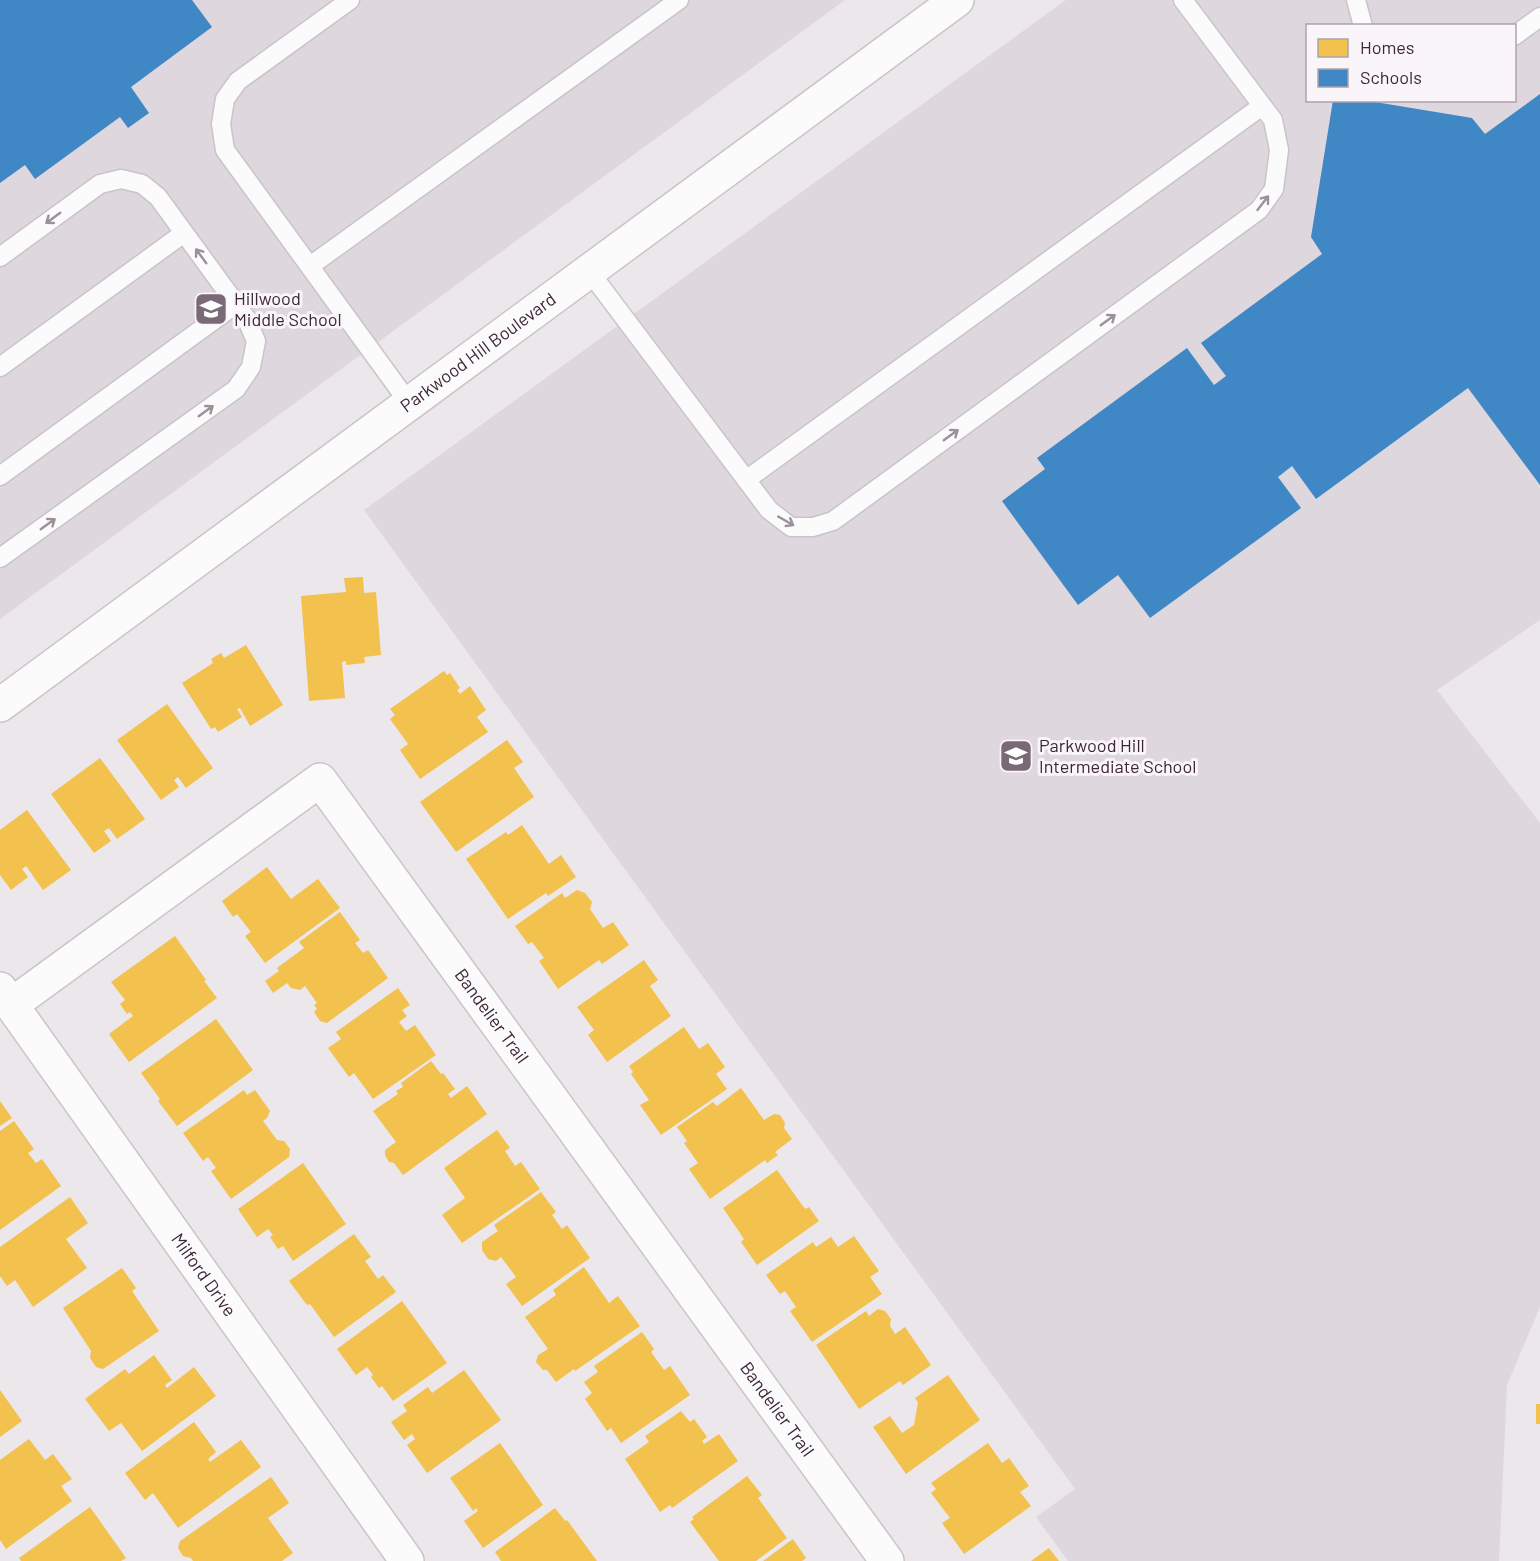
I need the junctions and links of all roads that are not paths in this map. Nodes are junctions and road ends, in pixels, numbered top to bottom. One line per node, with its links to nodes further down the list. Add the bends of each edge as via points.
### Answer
1 (350, 0): 12 (lane, via 238,81 225,99 221,124 225,150)
2 (679, 0): 12 (lane)
3 (957, 0): 13 (street, Parkwood Hill Boulevard)
4 (1183, 0): 9 (lane)
5 (1356, 0): 7 (lane)
6 (1540, 17): 8 (lane)
7 (1363, 24)
8 (1516, 35)
9 (1262, 106): 18 (lane); 18 (lane, one-way to 9, via 769,510 791,526 813,527 833,521 1258,210 1274,189 1279,150 1273,120)
10 (184, 233): 11 (lane, one-way to 11, via 158,197 142,184 121,179 100,184); 14 (lane, one-way to 10); 15 (lane)
11 (0, 257)
12 (310, 266): 16 (lane)
13 (589, 271): 16 (street, Parkwood Hill Boulevard); 18 (lane)
14 (236, 304): 17 (lane); 19 (lane, one-way to 14, via 236,389 251,367 256,341)
15 (0, 367)
16 (409, 403): 20 (street, Parkwood Hill Boulevard)
17 (0, 476)
18 (746, 480)
19 (0, 558)
20 (0, 705)
21 (6, 997): 22 (street, Milford Drive); 23 (street, Bandelier Trail, via 320,780)
22 (407, 1561)
23 (887, 1561)

